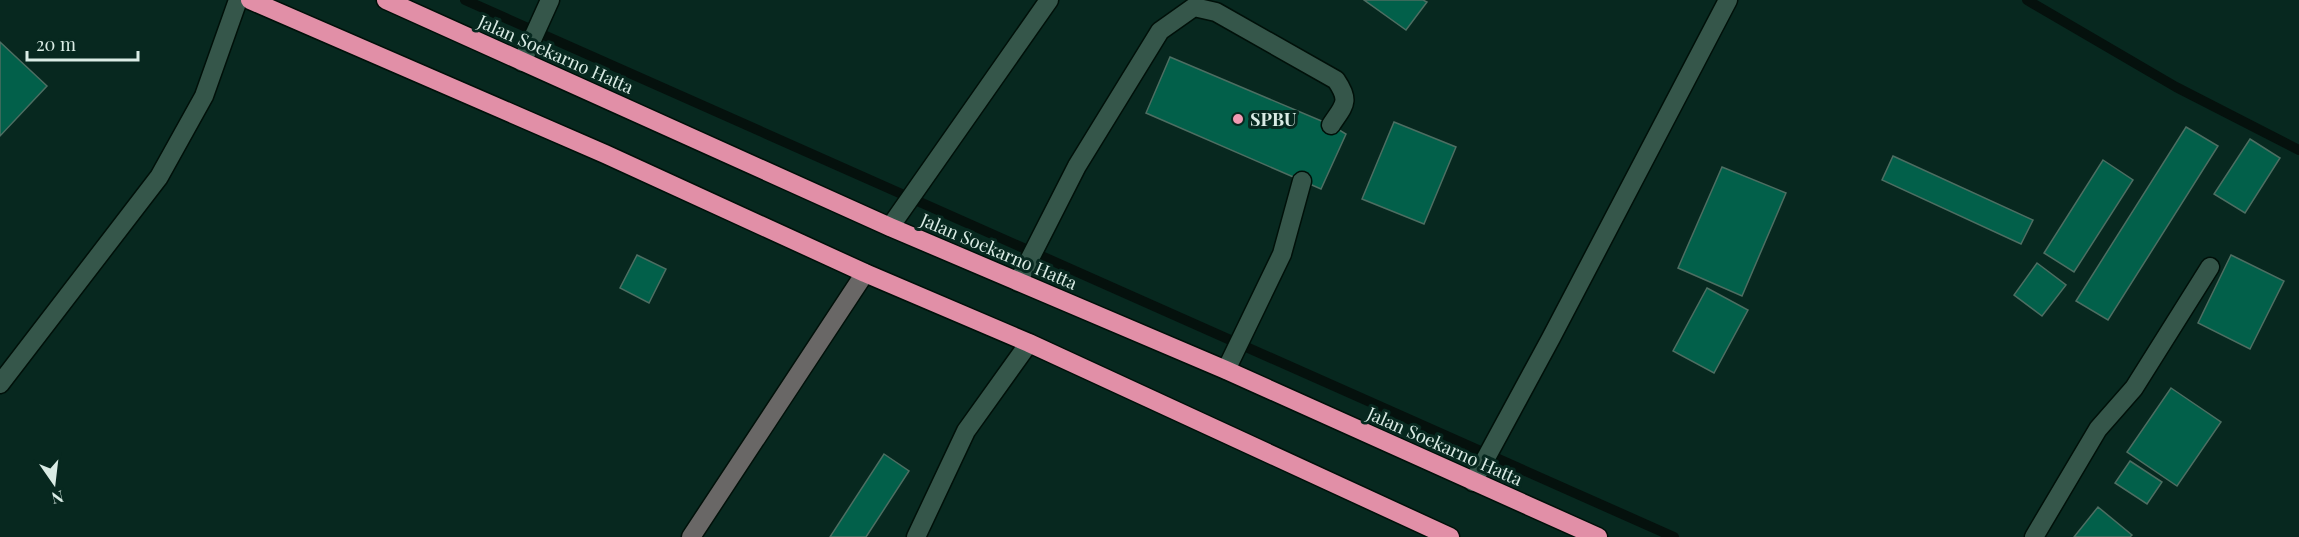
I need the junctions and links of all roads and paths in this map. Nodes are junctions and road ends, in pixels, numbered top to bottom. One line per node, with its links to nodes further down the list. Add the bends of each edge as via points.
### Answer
1 (238, 0): 16 (street, via 204,96 159,177)
2 (250, 0): 12 (highway, via 605,154)
3 (387, 0): 7 (highway, Jalan Soekarno Hatta)
4 (550, 0): 7 (street)
5 (1049, 0): 10 (street)
6 (1728, 0): 17 (street)
7 (522, 62): 10 (highway, Jalan Soekarno Hatta)
8 (1331, 126): 13 (street, via 1345,102 1345,92 1336,80 1216,12 1194,7 1160,31 1077,166)
9 (1302, 181): 15 (street, via 1282,254)
10 (890, 227): 13 (highway, Jalan Soekarno Hatta)
11 (2210, 267): 23 (street, via 2134,388 2098,429)
12 (865, 273): 14 (highway); 19 (street)
13 (1018, 282): 15 (highway, Jalan Soekarno Hatta)
14 (1029, 343): 18 (highway); 20 (street, via 966,431)
15 (1226, 370): 17 (highway, Jalan Soekarno Hatta)
16 (0, 384)
17 (1473, 482): 22 (highway, Jalan Soekarno Hatta)
18 (1420, 531): 21 (highway)
19 (691, 537)
20 (916, 537)
21 (1450, 537)
22 (1598, 537)
23 (2034, 537)

